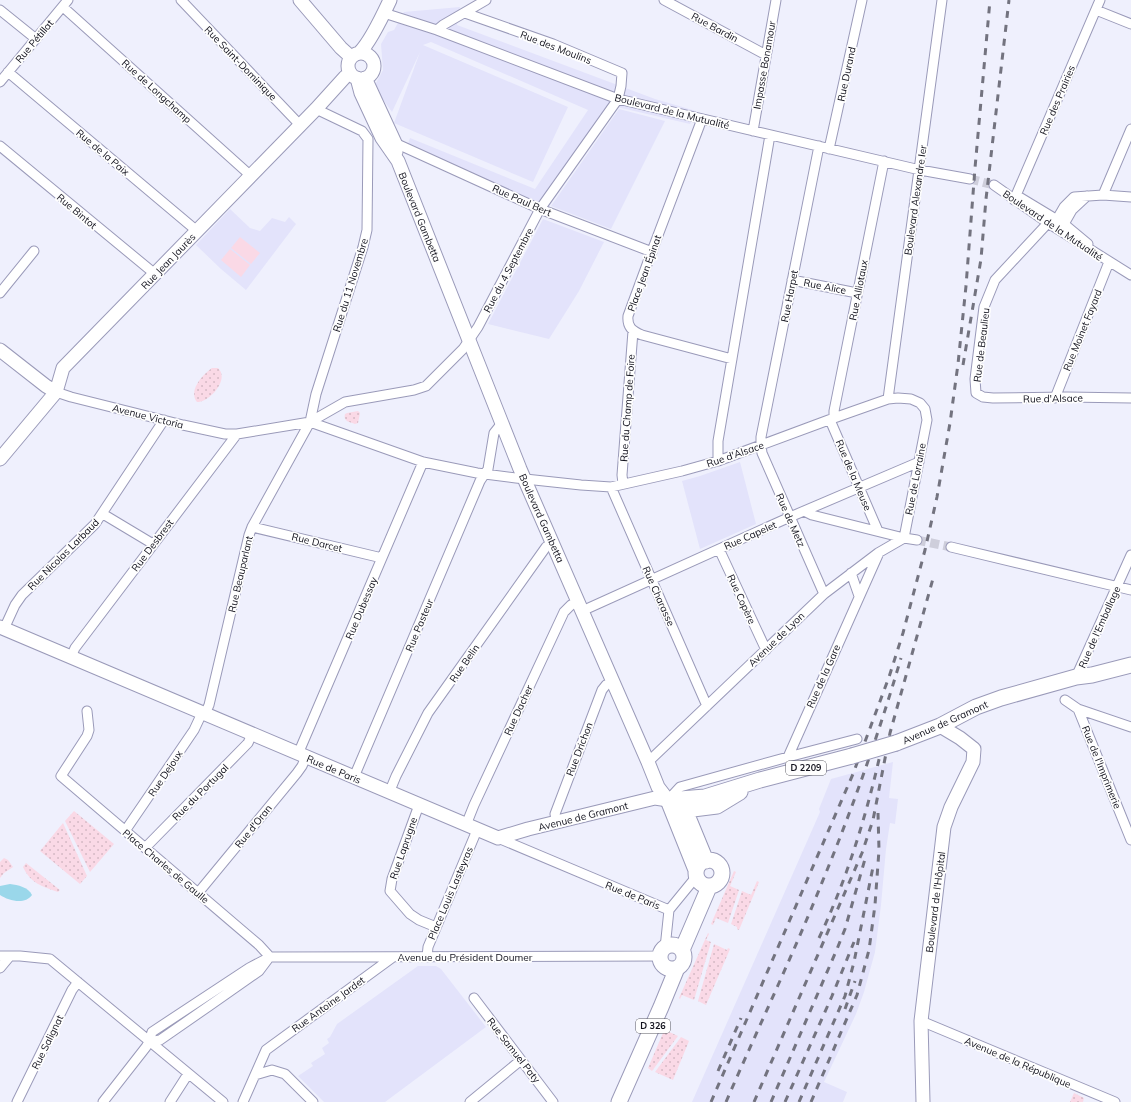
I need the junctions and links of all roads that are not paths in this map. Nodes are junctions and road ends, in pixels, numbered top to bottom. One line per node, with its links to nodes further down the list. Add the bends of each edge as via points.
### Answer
1 (181, 0): 26 (street, Rue Saint-Dominique)
2 (300, 0): 18 (street, via 341,48)
3 (390, 0): 14 (street)
4 (486, 0): 13 (street)
5 (664, 0): 19 (street, Rue Bardin)
6 (776, 0): 19 (street, Impasse Bonamour)
7 (862, 0): 33 (street, Rue Durand)
8 (942, 0): 36 (street, Boulevard Alexandre Ier)
9 (1100, 0): 12 (street, Rue des Prairies)
10 (65, 3): 17 (street, Rue Pétillat); 37 (street, Rue de Longchamp)
11 (0, 10): 17 (street)
12 (1096, 10): 15 (street); 40 (street, Rue des Prairies)
13 (465, 13): 16 (street); 23 (street, Rue des Moulins, via 553,44 622,73)
14 (384, 14): 16 (street, Boulevard de la Mutualité); 18 (street, via 376,41)
15 (1131, 24)
16 (437, 30): 23 (street, Boulevard de la Mutualité)
17 (36, 39): 20 (street, Rue Pétillat)
18 (361, 55): 21 (street, via 348,65); 21 (street, via 374,62 374,68 371,75)
19 (766, 55): 28 (street, Impasse Bonamour)
20 (8, 72): 22 (street, Rue Pétillat); 45 (street, Rue de la Paix)
21 (357, 77): 24 (street, Rue Jean Jaurès, via 345,77); 30 (street, Boulevard Gambetta); 34 (street, Boulevard Gambetta, via 361,93 382,138)
22 (0, 82)
23 (618, 99): 25 (street, Boulevard de la Mutualité); 42 (street, Rue du 4 Septembre)
24 (316, 109): 26 (street, Rue Jean Jaurès); 66 (street, Rue du 11 Novembre, via 362,131 368,139 367,230 316,394)
25 (702, 119): 28 (street, Boulevard de la Mutualité); 47 (street, Place Jean Épinat)
26 (300, 125): 37 (street, Rue Jean Jaurès)
27 (1131, 129): 39 (street)
28 (753, 131): 29 (street, Boulevard de la Mutualité)
29 (770, 135): 32 (street, Boulevard de la Mutualité); 57 (street)
30 (395, 143): 34 (street, Boulevard Gambetta); 42 (street, Rue Paul Bert)
31 (0, 146): 49 (street, Rue Bintot)
32 (819, 146): 33 (street, Boulevard de la Mutualité); 51 (street, Rue Harpet)
33 (829, 149): 35 (street, Boulevard de la Mutualité)
34 (398, 161): 55 (street, Boulevard Gambetta)
35 (884, 161): 36 (street, Boulevard de la Mutualité); 53 (street, Rue Alliotaux)
36 (920, 170): 38 (street, Boulevard de la Mutualité); 62 (street, Boulevard Alexandre Ier)
37 (251, 176): 45 (street, Rue Jean Jaurès)
38 (970, 179)
39 (1102, 195): 41 (street); 43 (street, via 1087,196)
40 (1015, 197): 43 (street, Boulevard de la Mutualité); 44 (street, Boulevard de la Mutualité)
41 (1131, 197)
42 (540, 208): 47 (street, Rue Paul Bert); 55 (street, Rue du 4 Septembre)
43 (1060, 221): 44 (street); 48 (street, Boulevard de la Mutualité)
44 (1048, 223): 48 (street, Boulevard de la Mutualité); 59 (street, Rue de Beaulieu, via 995,280 984,307 975,379)
45 (197, 231): 49 (street, Rue Jean Jaurès)
46 (34, 251): 52 (street)
47 (652, 252): 54 (street, Place Jean Épinat, via 628,316 629,326)
48 (1109, 262): 50 (street, Boulevard de la Mutualité); 60 (street, Rue Moinet Fayard)
49 (155, 274): 58 (street, Rue Jean Jaurès, via 64,368)
50 (1131, 275)
51 (792, 280): 53 (street, Rue Alice); 69 (street, Rue Harpet)
52 (0, 293)
53 (858, 293): 63 (street, Rue Alliotaux)
54 (633, 332): 57 (street); 76 (street, Rue du Champ de Foire)
55 (470, 340): 66 (street, Rue du 4 Septembre, via 426,386 345,402); 67 (street, Boulevard Gambetta)
56 (0, 350): 58 (street, Avenue Victoria)
57 (732, 360): 71 (street, via 718,441)
58 (56, 392): 64 (street, Avenue Victoria); 70 (street, Rue Jean Jaurès)
59 (976, 393): 60 (street, Rue d'Alsace, via 993,398)
60 (1055, 398): 61 (street, Rue d'Alsace)
61 (1131, 398)
62 (888, 399): 63 (street, Rue d'Alsace); 65 (street, Rue d'Alsace, via 911,399 920,403 925,409)
63 (832, 419): 69 (street, Rue d'Alsace); 78 (street, Rue de la Meuse)
64 (164, 420): 68 (street, Avenue Victoria, via 225,434); 80 (street, Rue Nicolas Larbaud)
65 (927, 420): 73 (street, Rue de Lorraine)
66 (310, 422): 68 (street, Avenue Victoria); 72 (street); 82 (street, Rue Beauparlant)
67 (502, 423): 74 (street, Rue Pasteur, via 494,433); 75 (street, Boulevard Gambetta)
68 (237, 434): 87 (street, Rue Desbrest)
69 (761, 445): 71 (street, Rue d'Alsace); 81 (street, Rue de Metz, via 762,453)
70 (0, 459)
71 (718, 461): 76 (street, Rue d'Alsace)
72 (423, 462): 74 (street); 92 (street, Rue Dubessay)
73 (919, 462): 78 (street, Rue Capelet); 84 (street, Rue de Lorraine)
74 (486, 474): 75 (street); 118 (street, Rue Pasteur, via 480,481)
75 (525, 479): 77 (street, Rue d'Alsace); 86 (street, Boulevard Gambetta)
76 (622, 484): 77 (street, Rue d'Alsace)
77 (611, 487): 94 (street, Rue Charasse)
78 (859, 487): 79 (street, Rue Capelet); 83 (street, Rue de la Meuse)
79 (804, 511): 81 (street, Rue Capelet); 83 (street)
80 (103, 514): 87 (street); 100 (street, Rue Nicolas Larbaud, via 22,595)
81 (790, 517): 89 (street, Rue Capelet); 97 (street, Rue de Metz)
82 (252, 527): 92 (street, Rue Darcet); 110 (street, Rue Beauparlant, via 209,705)
83 (878, 531): 84 (street)
84 (904, 538): 85 (street); 90 (street, Avenue de Lyon)
85 (916, 540)
86 (553, 543): 99 (street, Boulevard Gambetta); 120 (street, Rue Belin, via 546,547 428,713)
87 (153, 544): 102 (street, Rue Desbrest, via 75,648)
88 (951, 547): 95 (street)
89 (719, 549): 94 (street, Rue Capelet); 101 (street, Rue Copère)
90 (878, 553): 93 (street, Avenue de Lyon); 98 (street, Rue de la Gare)
91 (1131, 555): 95 (street, Rue de l'Emballage)
92 (382, 558): 115 (street, Rue Dubessay)
93 (851, 573): 97 (street, Avenue de Lyon); 98 (street)
94 (652, 580): 99 (street, Rue Capelet); 107 (street, Rue Charasse)
95 (1117, 586): 96 (street); 104 (street, Rue de l'Emballage)
96 (1131, 590)
97 (824, 594): 101 (street, Avenue de Lyon)
98 (859, 596): 116 (street, Rue de la Gare)
99 (580, 607): 105 (street, Boulevard Gambetta); 125 (street, Rue Dacher, via 571,605 564,612 474,805)
100 (2, 628): 102 (street, Rue de Paris)
101 (766, 650): 107 (street, Avenue de Lyon)
102 (71, 657): 110 (street, Rue de Paris)
103 (1131, 665): 104 (main road, Avenue de Gramont / D 2209)
104 (1076, 677): 111 (main road, Avenue de Gramont / D 2209, via 976,707)
105 (614, 682): 117 (street, Boulevard Gambetta); 124 (street, Rue Drichon, via 602,690 555,814)
106 (1065, 700): 108 (street)
107 (707, 706): 117 (street, Avenue de Lyon)
108 (1078, 709): 112 (street); 128 (street, Rue de l'Imprimerie)
109 (87, 711): 126 (street, Place Charles de Gaulle, via 87,736 61,776)
110 (204, 714): 113 (street, Rue de Paris); 126 (street, Rue Dejoux)
111 (940, 726): 119 (main road, Avenue de Gramont / D 2209, bridge, via 896,744); 143 (street, Boulevard de l'Hôpital, via 974,749 973,762 944,827)
112 (1131, 727)
113 (252, 734): 115 (street, Rue de Paris); 129 (street, Rue du Portugal, via 248,744)
114 (857, 738): 116 (street)
115 (302, 756): 118 (street, Rue de Paris); 131 (street, Rue d'Oran, via 302,766 297,773)
116 (788, 757): 121 (street, via 680,787)
117 (648, 762): 121 (street, Boulevard Gambetta, via 658,787)
118 (354, 778): 120 (street, Rue de Paris)
119 (760, 780): 121 (main road, Avenue de Gramont / D 2209, via 706,797); 123 (main road, Avenue de Gramont / D 2209, via 717,806)
120 (389, 793): 122 (street, Rue de Paris)
121 (668, 800): 123 (main road); 124 (street, Avenue de Gramont, via 654,798); 130 (main road, Boulevard Gambetta)
122 (419, 805): 125 (street, Rue de Paris); 133 (street, Rue Laprugne, via 390,890 410,914)
123 (685, 810): 130 (main road)
124 (557, 823): 127 (street, Avenue de Gramont)
125 (471, 827): 127 (street, Rue de Paris); 133 (street, Place Louis Lasteyras)
126 (125, 831): 129 (street, Place Charles de Gaulle)
127 (498, 838): 132 (street, Rue de Paris)
128 (1131, 840)
129 (145, 848): 131 (street, Place Charles de Gaulle)
130 (702, 876): 132 (street); 136 (main road)
131 (198, 893): 137 (street, Place Charles de Gaulle)
132 (669, 910): 136 (street)
133 (436, 927): 139 (street, Place Louis Lasteyras)
134 (0, 956): 135 (street)
135 (10, 956): 140 (street); 141 (street, via 50,958)
136 (671, 956): 139 (street, Avenue du Président Doumer); 157 (main road, D 326, via 671,985)
137 (270, 957): 138 (street, Avenue du Président Doumer); 144 (street, via 259,971 215,1002 160,1040)
138 (393, 957): 139 (street, Avenue du Président Doumer); 147 (street, Rue Antoine Jardet, via 266,1050)
139 (427, 957)
140 (0, 968)
141 (78, 982): 144 (street); 149 (street, Rue Salignat)
142 (474, 998): 145 (street, Rue Samuel Paty)
143 (921, 1021): 148 (street, Boulevard de l'Hôpital); 158 (street, Avenue de la République)
144 (149, 1042): 146 (street); 150 (street)
145 (521, 1060): 155 (street); 156 (street, Rue Samuel Paty)
146 (188, 1074): 151 (street); 152 (street)
147 (255, 1075): 153 (street); 154 (street, via 272,1070 285,1074)
148 (925, 1101)
149 (17, 1102)
150 (103, 1102)
151 (170, 1102)
152 (222, 1102)
153 (243, 1102)
154 (313, 1102)
155 (470, 1102)
156 (553, 1102)
157 (619, 1102)
158 (1115, 1102)

